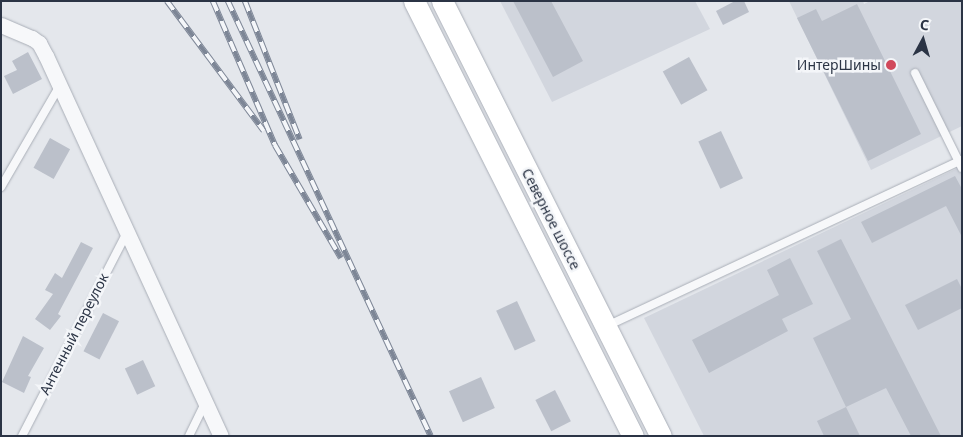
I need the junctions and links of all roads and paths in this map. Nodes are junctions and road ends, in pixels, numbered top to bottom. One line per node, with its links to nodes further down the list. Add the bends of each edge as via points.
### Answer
1 (414, 1): 10 (main road, Северное шоссе)
2 (442, 1): 9 (main road, Северное шоссе)
3 (1, 25): 5 (street, via 19,31 39,44)
4 (915, 73): 6 (lane)
5 (59, 87): 7 (lane); 8 (street)
6 (961, 163): 9 (lane)
7 (1, 186)
8 (127, 233): 11 (street); 12 (lane, Антенный переулок)
9 (605, 327): 10 (main road); 16 (main road, Северное шоссе)
10 (583, 338): 15 (main road, Северное шоссе)
11 (205, 403): 13 (lane); 14 (street)
12 (22, 436)
13 (189, 436)
14 (221, 436)
15 (633, 436)
16 (661, 436)

